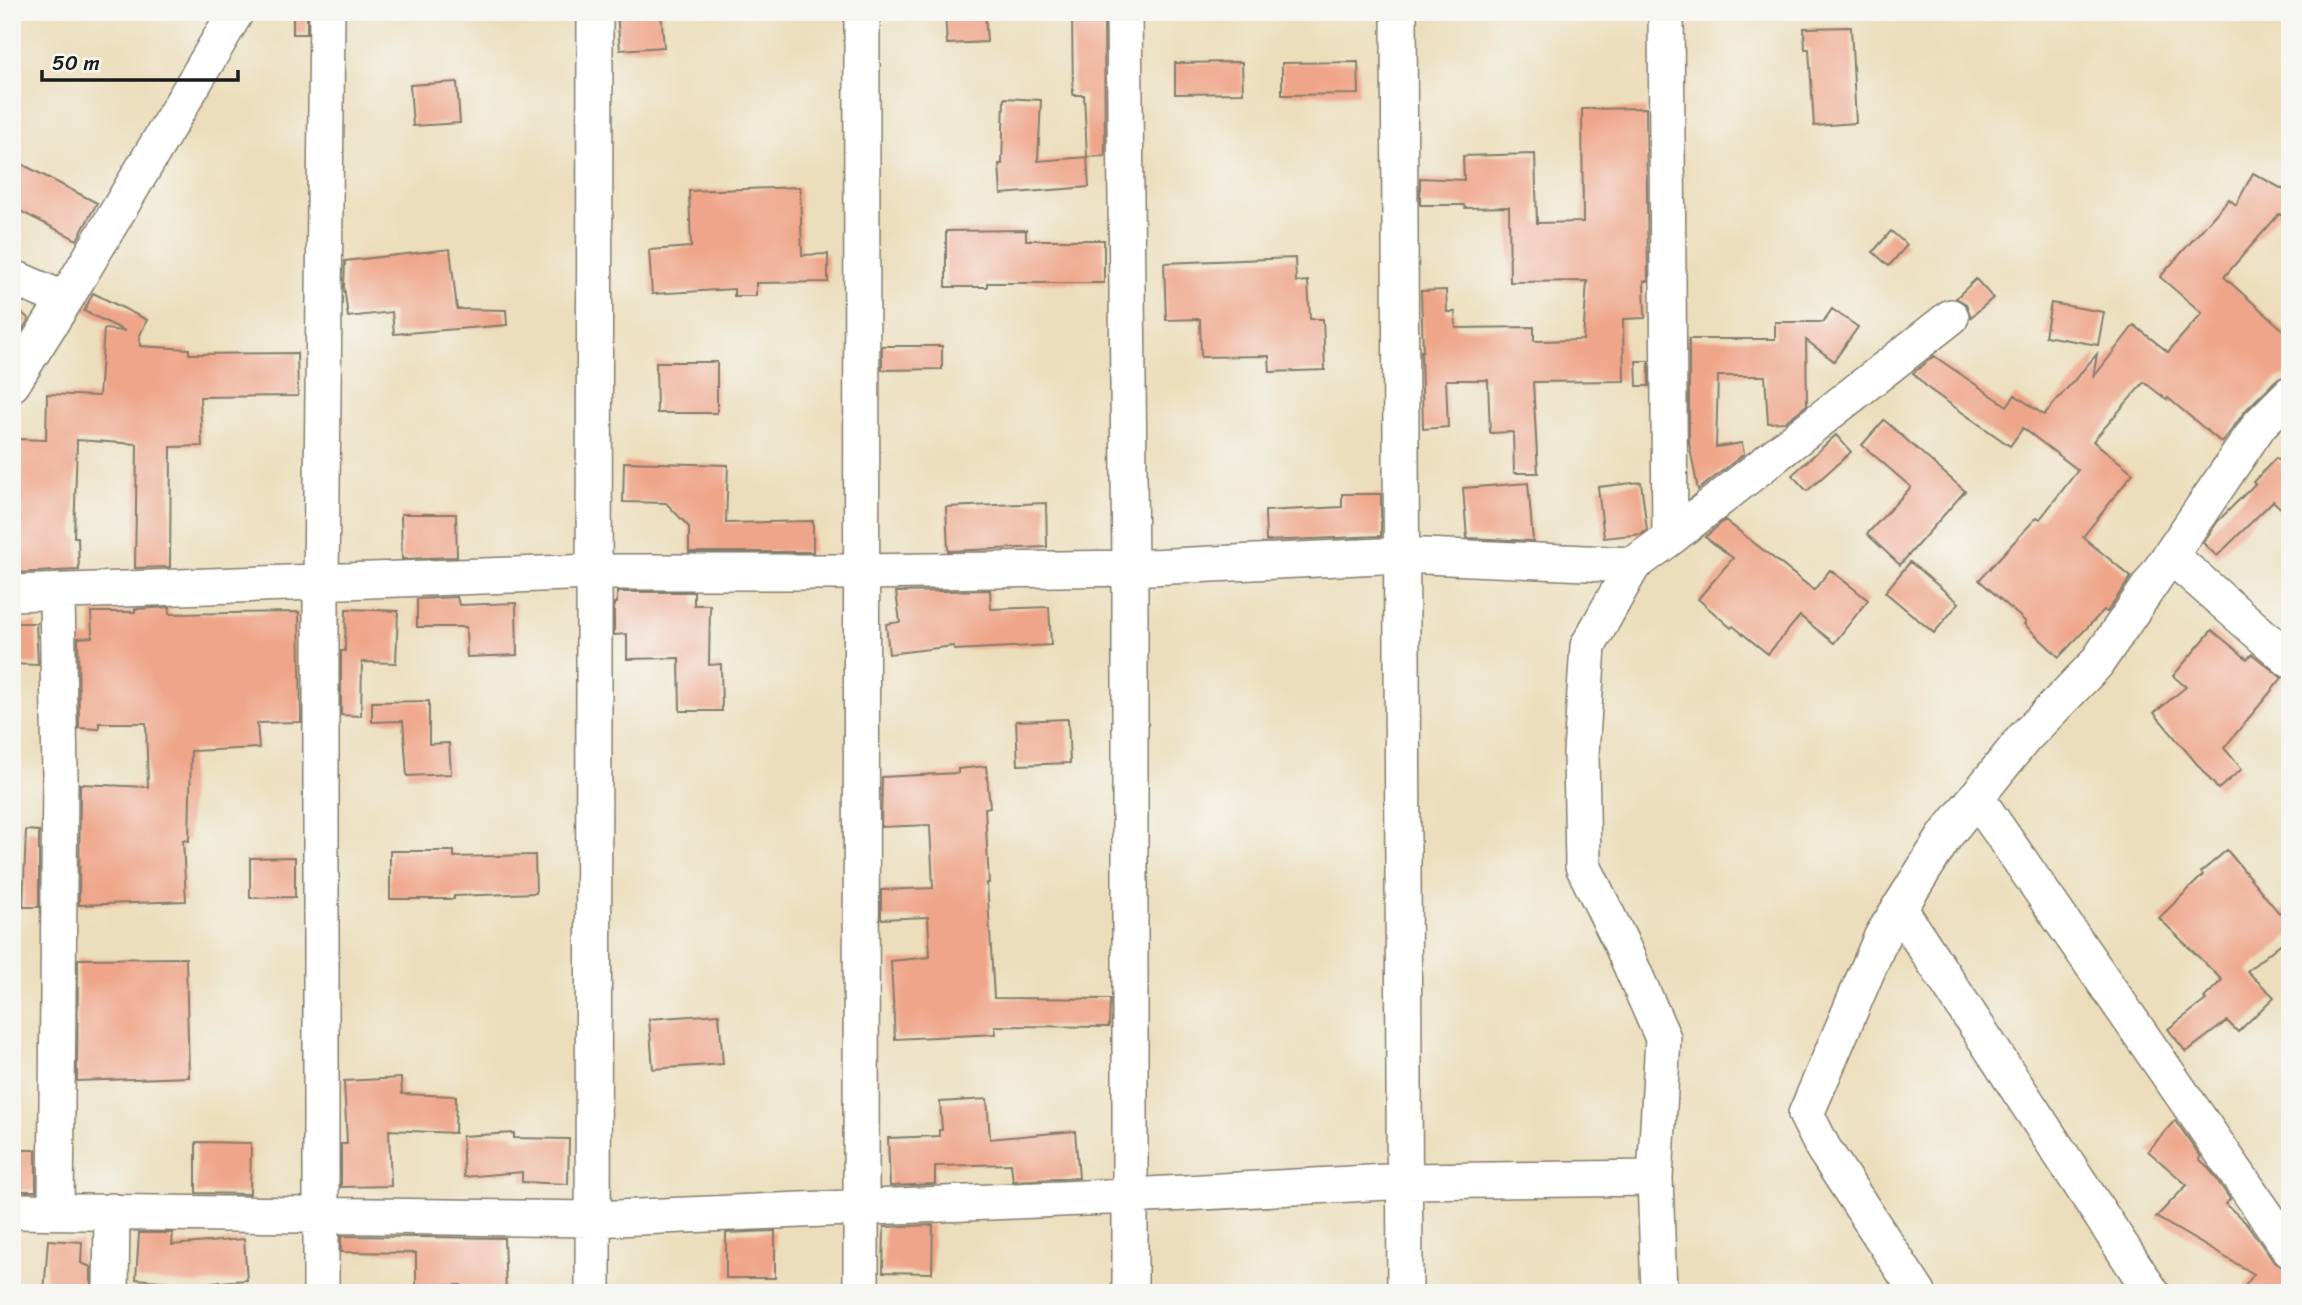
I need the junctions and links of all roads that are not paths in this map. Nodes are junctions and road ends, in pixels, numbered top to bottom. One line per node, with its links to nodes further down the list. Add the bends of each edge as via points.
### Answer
1 (236, 12): 9 (street)
2 (327, 12): 20 (street)
3 (595, 12): 18 (street)
4 (862, 12): 19 (street)
5 (1125, 12): 17 (street)
6 (1399, 12): 14 (street)
7 (1666, 12): 13 (street)
8 (12, 277): 9 (street)
9 (65, 300): 11 (street)
10 (1951, 317): 13 (street)
11 (12, 384)
12 (2290, 394): 15 (street, via 2260,425)
13 (1670, 538): 16 (street)
14 (1401, 555): 16 (street); 17 (street); 27 (street)
15 (2171, 556): 23 (street); 24 (street, via 2096,664 2024,738)
16 (1633, 565): 26 (street, via 1588,646 1581,753 1583,866 1663,1038)
17 (1130, 568): 19 (street); 28 (street)
18 (594, 572): 19 (street); 20 (street); 34 (street)
19 (862, 572): 29 (street)
20 (321, 583): 22 (street); 33 (street)
21 (12, 593): 22 (street)
22 (57, 593): 31 (street)
23 (2290, 660)
24 (1976, 797): 25 (street); 35 (street)
25 (1899, 908): 43 (street, via 1882,936 1806,1114 1823,1148); 44 (street)
26 (1655, 1178): 27 (street); 42 (street)
27 (1406, 1181): 28 (street); 41 (street)
28 (1130, 1196): 29 (street); 40 (street)
29 (862, 1206): 34 (street); 39 (street)
30 (12, 1211): 31 (street)
31 (56, 1211): 32 (street)
32 (112, 1212): 33 (street); 36 (street)
33 (320, 1215): 34 (street); 37 (street)
34 (593, 1219): 38 (street)
35 (2290, 1250)
36 (111, 1293)
37 (320, 1293)
38 (593, 1293)
39 (861, 1293)
40 (1130, 1293)
41 (1405, 1293)
42 (1659, 1293)
43 (1918, 1293)
44 (2152, 1293)

